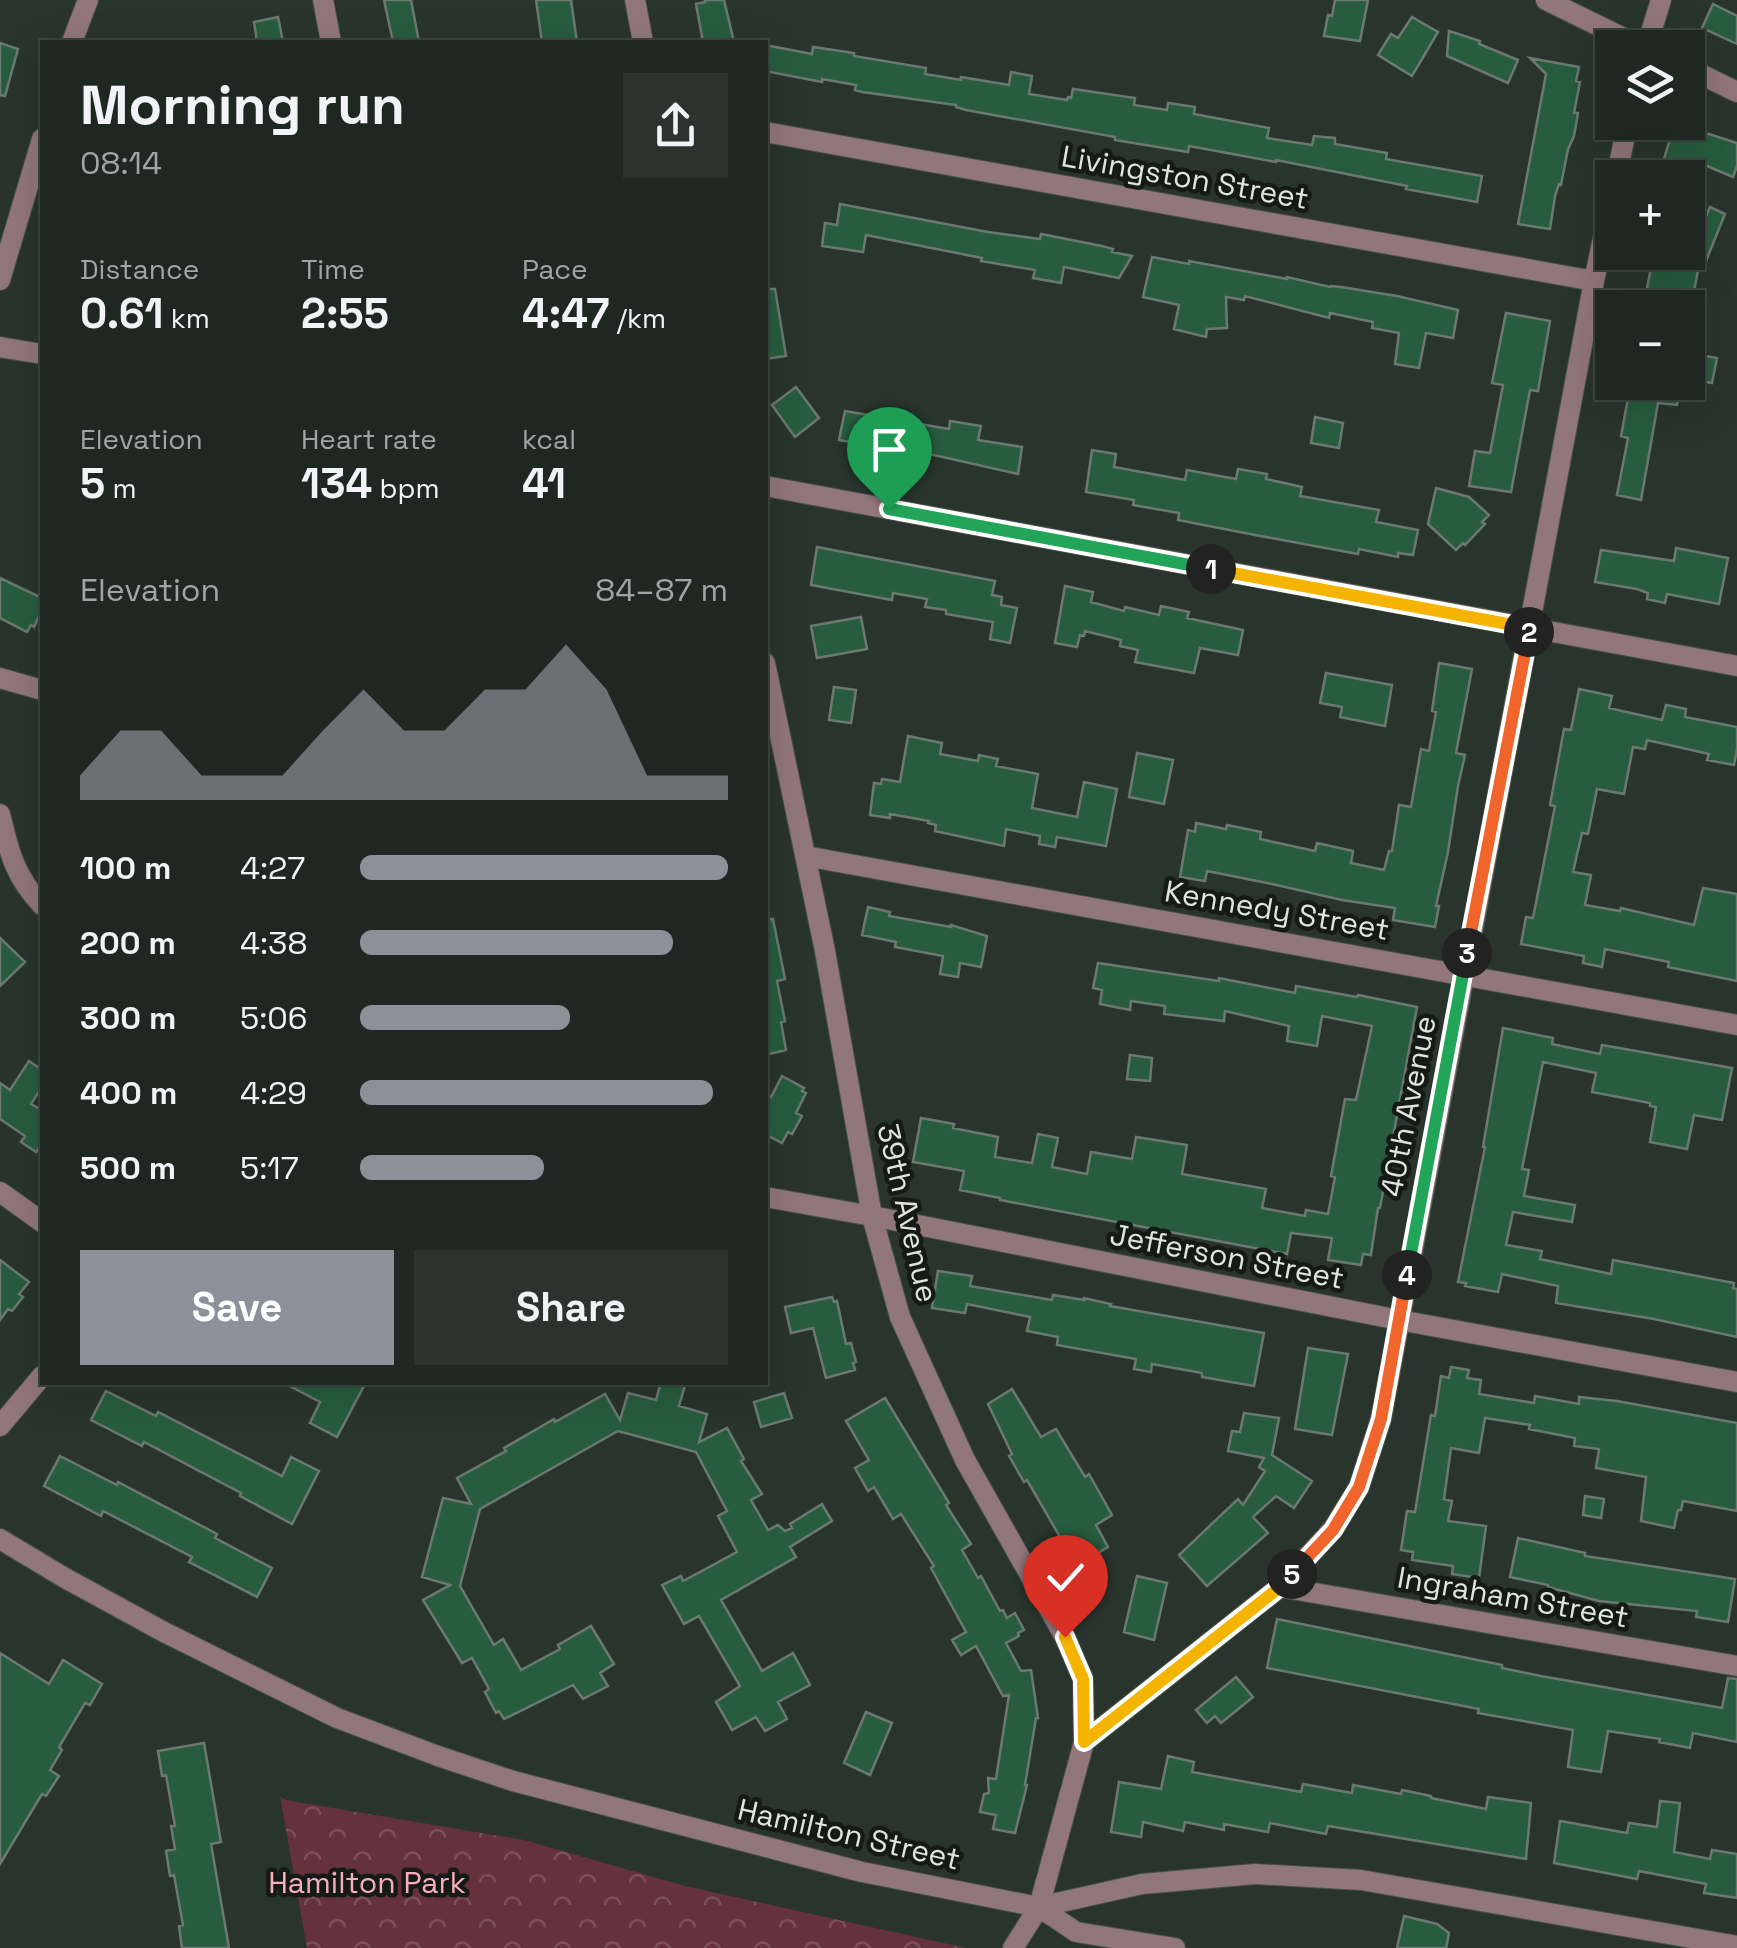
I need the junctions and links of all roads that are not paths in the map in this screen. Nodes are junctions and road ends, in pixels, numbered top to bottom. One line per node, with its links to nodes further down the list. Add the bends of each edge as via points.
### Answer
1 (88, 0): 8 (street)
2 (323, 0): 9 (street)
3 (635, 0): 10 (street)
4 (1546, 0): 6 (street)
5 (1660, 0): 7 (street)
6 (1608, 30)
7 (1651, 30)
8 (73, 40)
9 (331, 40)
10 (642, 40)
11 (1705, 76): 12 (street)
12 (1737, 92)
13 (768, 133): 17 (street, Livingston Street)
14 (40, 146): 16 (street)
15 (1596, 270): 17 (street, 40th Avenue)
16 (0, 280)
17 (1594, 281): 21 (street, 40th Avenue)
18 (0, 347): 19 (street)
19 (40, 354)
20 (768, 487): 21 (street)
21 (1529, 628): 22 (street); 29 (street, 40th Avenue)
22 (1737, 666)
23 (768, 677): 27 (street, 39th Avenue)
24 (0, 678): 25 (street)
25 (40, 689)
26 (0, 814): 28 (street, via 10,859)
27 (805, 856): 29 (street, Kennedy Street); 33 (street, 39th Avenue)
28 (40, 903)
29 (1463, 974): 30 (street, Kennedy Street); 35 (street, 40th Avenue)
30 (1737, 1025)
31 (0, 1192): 34 (street)
32 (768, 1198): 33 (street, Jefferson Street)
33 (872, 1216): 35 (street, Jefferson Street); 42 (street, 39th Avenue, via 900,1318 956,1442 1083,1679)
34 (40, 1221)
35 (1399, 1320): 37 (street, Jefferson Street); 40 (street, 40th Avenue, via 1381,1419 1359,1487 1333,1530)
36 (40, 1378): 38 (street)
37 (1737, 1382)
38 (0, 1426)
39 (0, 1539): 43 (street, Hamilton Street, via 164,1632 337,1718 438,1756 862,1872)
40 (1280, 1587): 41 (street, Ingraham Street); 42 (street, 40th Avenue)
41 (1737, 1666)
42 (1084, 1742): 43 (street)
43 (1039, 1906): 44 (street, Hamilton Street, via 1142,1884 1255,1874 1344,1879); 45 (street); 46 (street, via 1076,1932)
44 (1737, 1946)
45 (1012, 1948)
46 (1174, 1948)

